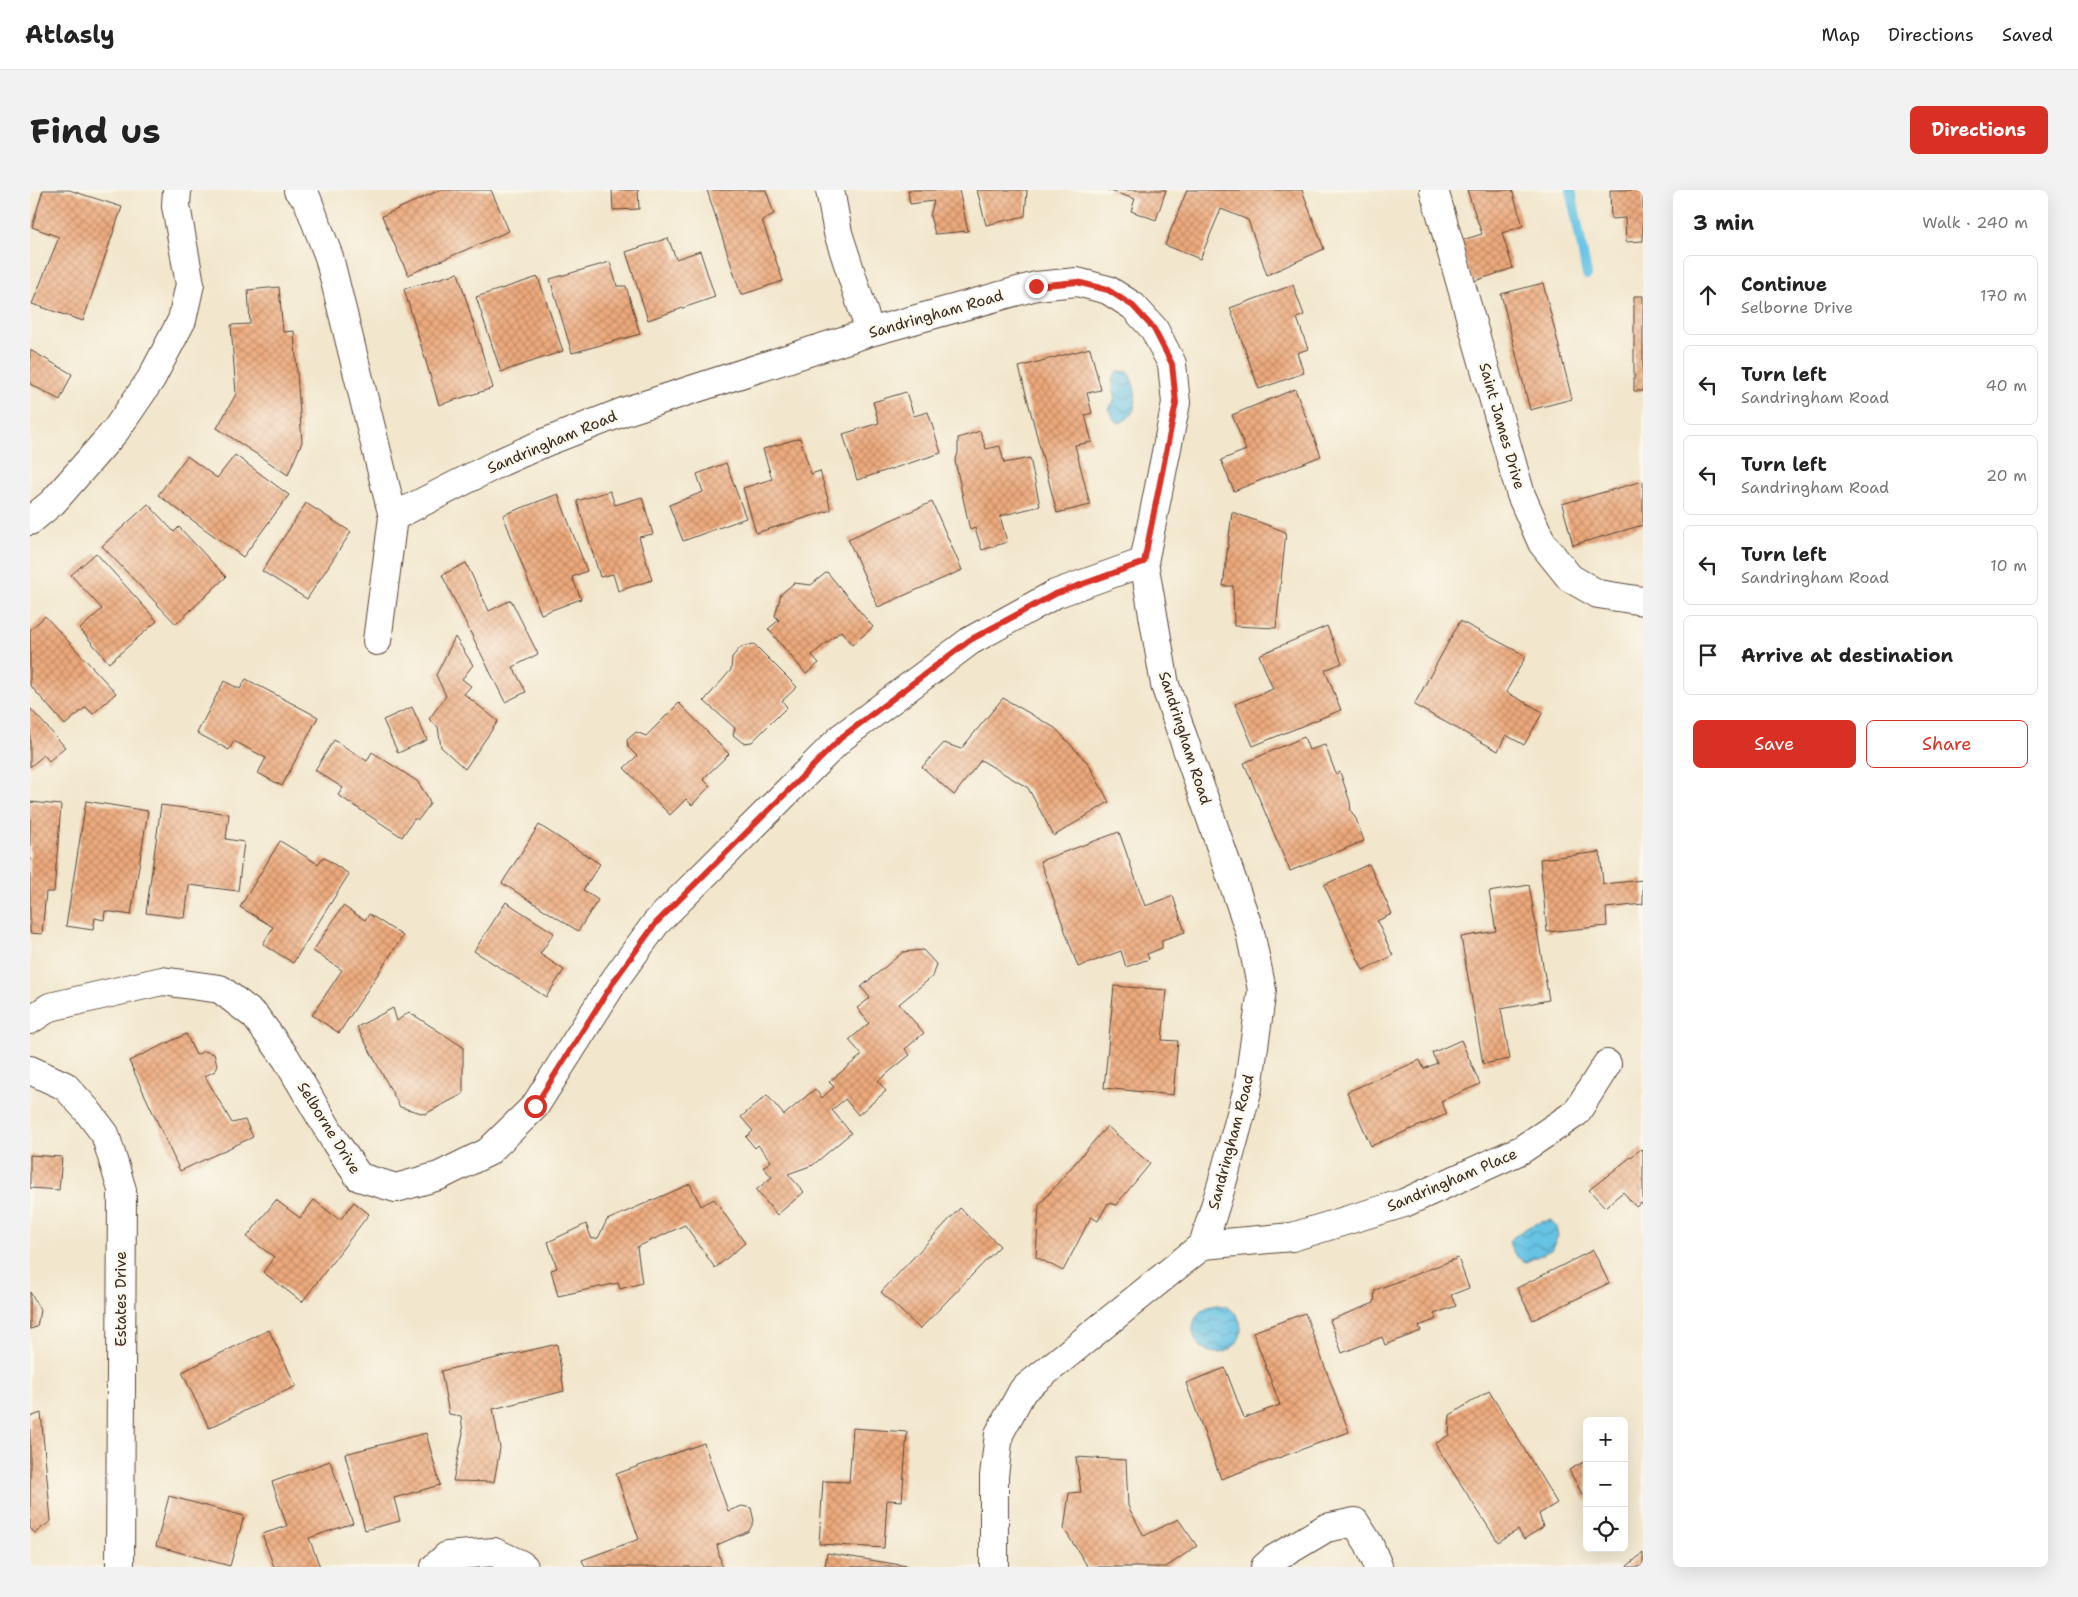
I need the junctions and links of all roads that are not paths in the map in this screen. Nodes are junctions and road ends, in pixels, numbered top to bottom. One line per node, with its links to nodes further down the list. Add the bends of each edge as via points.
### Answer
1 (177, 190): 7 (street, via 176,206 190,284 182,320 151,379 116,430 53,502)
2 (298, 190): 6 (street, via 307,199 329,257)
3 (830, 190): 5 (street, via 838,233)
4 (1434, 190): 9 (street, Saint James Drive, via 1521,495 1542,543 1570,578 1598,594)
5 (870, 332): 6 (street, Sandringham Road, via 622,412 501,462); 8 (street, Sandringham Road, via 1036,286 1077,282 1108,290 1133,306 1154,329 1172,364 1176,403)
6 (393, 517): 10 (street)
7 (30, 521)
8 (1144, 562): 11 (street, Selborne Drive, via 1055,594 970,640 842,737 656,923 616,978 535,1106 488,1152 439,1176 396,1188 359,1177 286,1058 255,1016 220,989 162,981 50,1008); 14 (street, Sandringham Road, via 1164,685 1250,932 1262,990 1248,1088)
9 (1643, 601)
10 (378, 641)
11 (30, 1020)
12 (1607, 1064): 14 (street, Sandringham Place, via 1576,1113 1521,1150 1404,1203 1292,1237)
13 (30, 1070): 15 (street, Estates Drive, via 65,1086 86,1109 105,1134 122,1190)
14 (1203, 1245): 18 (street, via 1023,1390 999,1434 994,1476)
15 (120, 1567)
16 (435, 1567): 17 (street, via 447,1556 494,1552)
17 (524, 1567)
18 (994, 1567)
19 (1265, 1567): 20 (street, via 1326,1528 1355,1522 1369,1544)
20 (1377, 1567)

